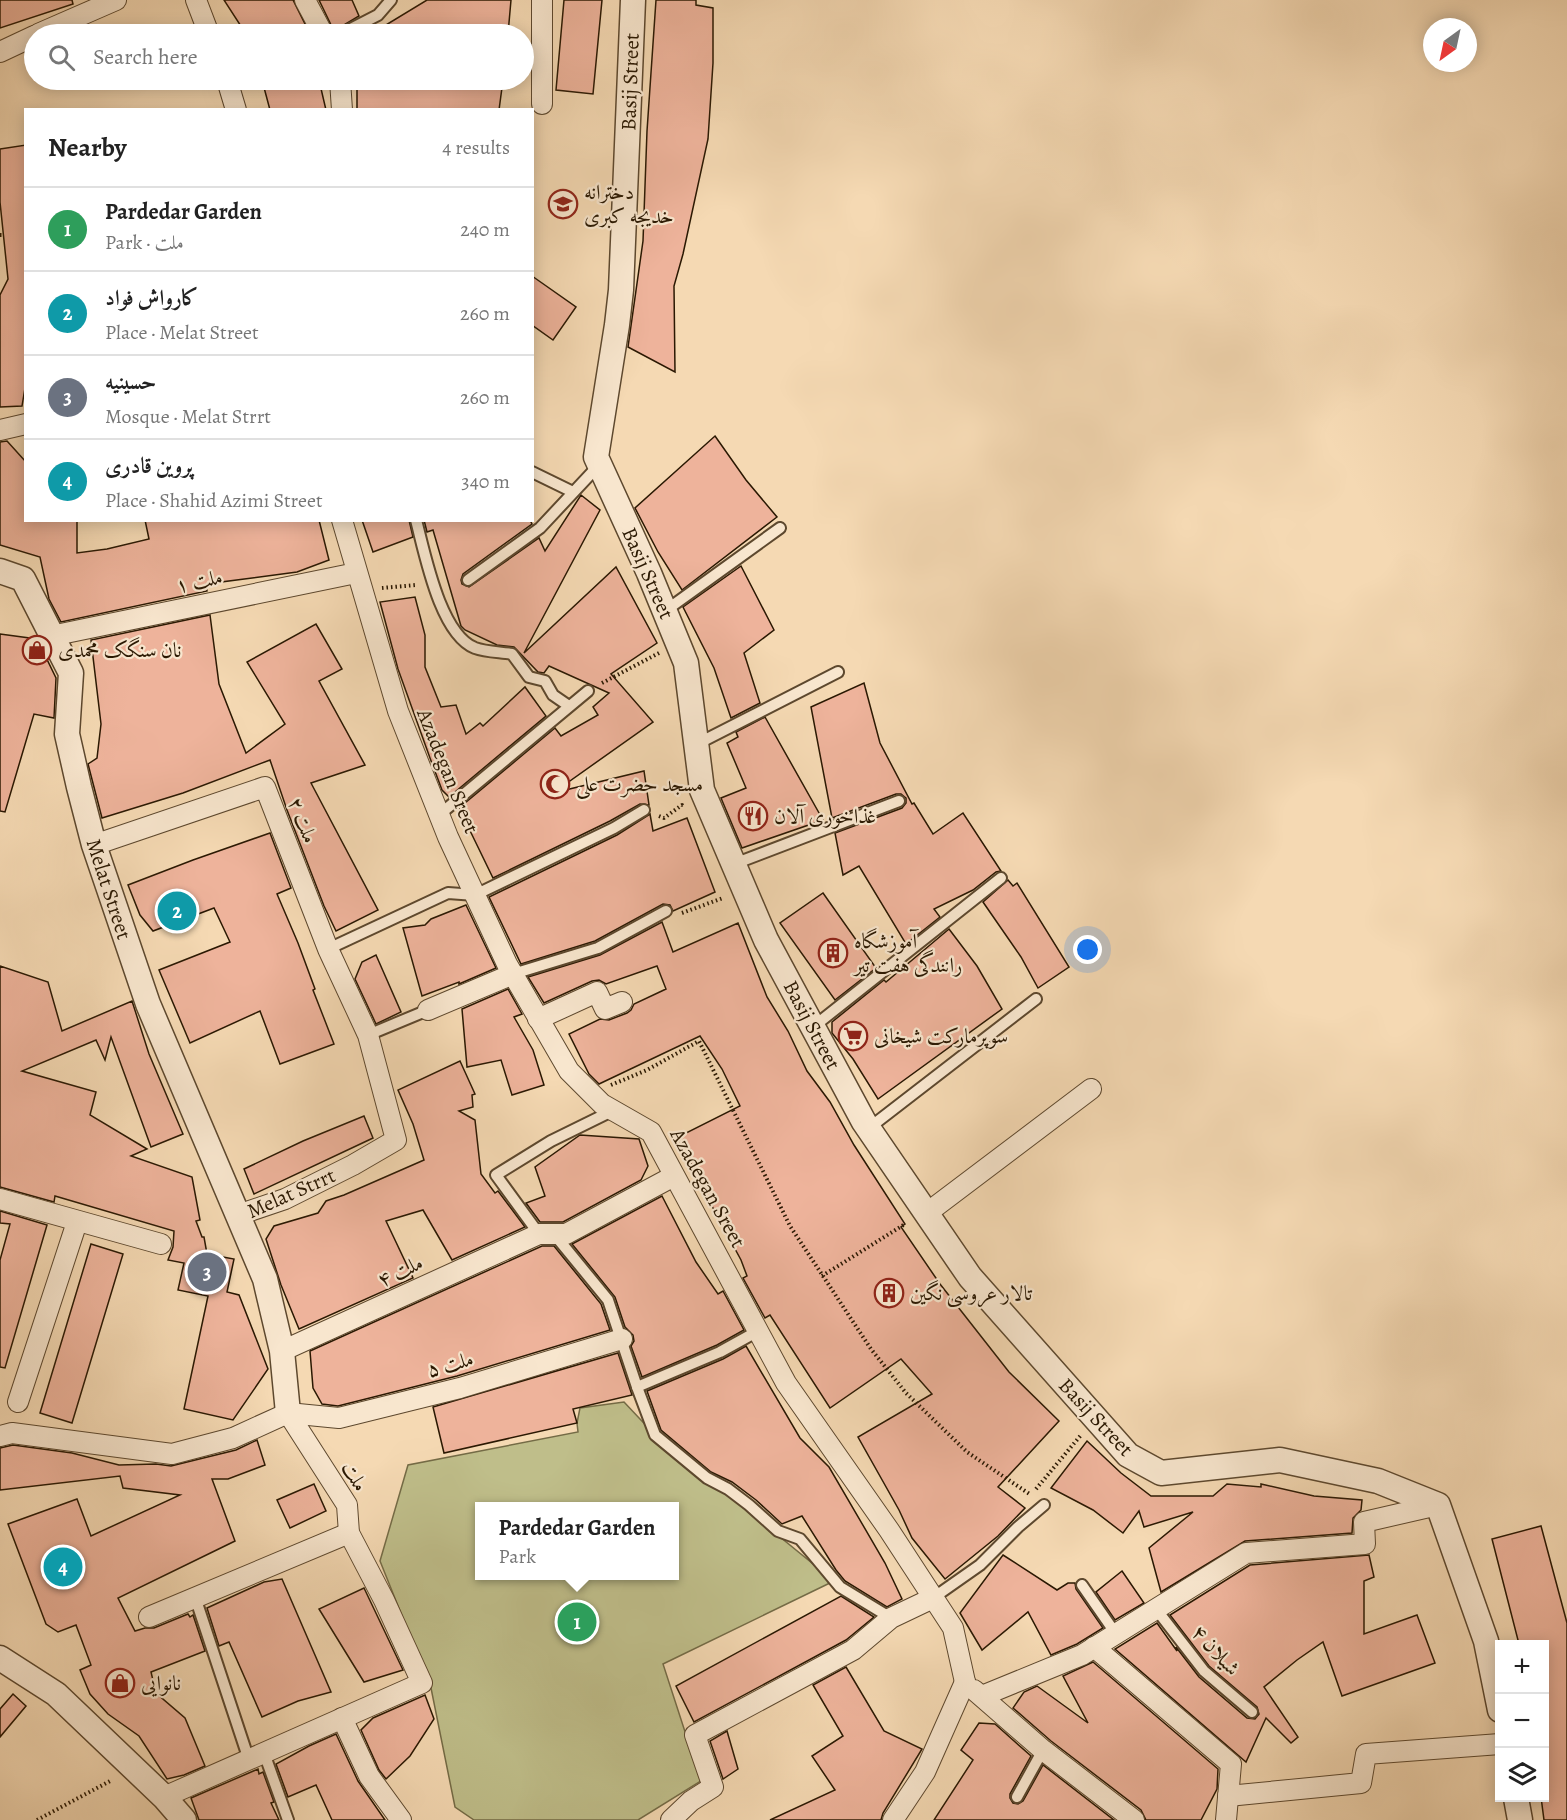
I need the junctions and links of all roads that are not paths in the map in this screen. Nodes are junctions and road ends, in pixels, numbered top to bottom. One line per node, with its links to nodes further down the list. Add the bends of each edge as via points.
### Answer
1 (116, 0): 7 (street)
2 (196, 0): 8 (street)
3 (305, 0): 9 (street)
4 (392, 0): 10 (lane, via 378,15)
5 (542, 0): 15 (street)
6 (633, 0): 20 (street, Basij Street, via 621,290 596,457)
7 (61, 24)
8 (205, 24)
9 (318, 24)
10 (360, 24)
11 (24, 41): 12 (street)
12 (0, 52)
13 (229, 90): 16 (street)
14 (341, 90): 17 (street)
15 (542, 104)
16 (235, 108)
17 (342, 108)
18 (24, 424): 19 (street)
19 (0, 430)
20 (599, 464): 22 (lane); 29 (street, Basij Street)
21 (534, 473): 22 (lane)
22 (573, 492): 28 (lane, via 540,528)
23 (343, 522): 27 (street, Azadegan Sreet)
24 (417, 522): 33 (lane, via 433,583 452,629 474,648 512,654 529,677 544,681 553,695)
25 (780, 528): 29 (lane)
26 (0, 572): 30 (street, Melat Street, via 23,579)
27 (356, 573): 30 (street, ملت ۱); 37 (street, Azadegan Sreet, via 398,711)
28 (468, 580)
29 (665, 611): 34 (street, Basij Street, via 686,663)
30 (51, 636): 38 (street, Melat Street, via 71,673 67,734)
31 (838, 672): 34 (lane)
32 (588, 691): 33 (lane)
33 (569, 706): 37 (lane)
34 (697, 744): 39 (street, Basij Street, via 702,790)
35 (899, 801): 39 (lane)
36 (644, 810): 41 (lane)
37 (439, 815): 41 (street, Azadegan Sreet)
38 (94, 845): 43 (street, ملت ۲, via 265,787); 57 (street, Melat Street, via 148,1004)
39 (734, 864): 49 (street, Basij Street, via 766,940)
40 (1001, 878): 49 (lane)
41 (475, 895): 43 (lane, via 448,893); 44 (street, Azadegan Sreet)
42 (666, 911): 44 (lane, via 598,948)
43 (328, 949): 50 (street, ملت ۲)
44 (513, 974): 47 (street); 48 (street, Azadegan Sreet)
45 (1036, 999): 53 (lane)
46 (622, 1002): 48 (street, via 605,1009 597,992)
47 (428, 1010): 50 (lane)
48 (538, 1019): 52 (street, Azadegan Sreet, via 568,1071)
49 (813, 1026): 53 (street, Basij Street)
50 (368, 1035): 57 (street, Melat Strrt, via 396,1140 285,1199)
51 (1091, 1089): 56 (street)
52 (612, 1111): 54 (street, Azadegan Sreet, via 651,1132); 59 (lane, via 551,1141 496,1175)
53 (868, 1128): 56 (street, Basij Street)
54 (674, 1176): 59 (street, ملت ۴, via 566,1234); 61 (street, Azadegan Sreet)
55 (0, 1199): 58 (street)
56 (927, 1213): 69 (street, Basij Street, via 970,1276 1128,1455 1161,1473 1280,1460 1378,1481)
57 (238, 1215): 63 (street, Melat Strrt, via 265,1279)
58 (77, 1222): 60 (street); 65 (street)
59 (546, 1234): 62 (lane, via 608,1300); 63 (street, ملت ۴)
60 (160, 1244)
61 (758, 1331): 64 (lane, via 720,1352); 73 (street, Azadegan Sreet, via 786,1383)
62 (622, 1339): 64 (lane); 66 (street, ملت ۵, via 460,1388 339,1418)
63 (282, 1351): 66 (street, Melat Strrt)
64 (637, 1386): 76 (lane, via 655,1435 778,1531 800,1539 840,1587)
65 (18, 1402)
66 (288, 1413): 67 (street, via 233,1438 172,1454 12,1432); 70 (street, ملت, via 347,1505)
67 (0, 1436)
68 (1044, 1505): 73 (lane, via 980,1565)
69 (1438, 1505): 74 (street, via 1364,1522 1365,1544 1246,1553); 81 (street, via 1486,1641)
70 (349, 1533): 72 (street); 84 (street, ملت, via 422,1683)
71 (1082, 1585): 77 (lane)
72 (195, 1597): 75 (street); 87 (lane)
73 (933, 1598): 76 (street); 80 (street, Azadegan Sreet, via 953,1628)
74 (1156, 1609): 77 (street); 83 (lane, شیلان ۴, via 1204,1671)
75 (149, 1617)
76 (891, 1618): 95 (street, via 853,1650 695,1735 713,1788)
77 (1116, 1634): 78 (street)
78 (1094, 1647): 82 (street); 88 (street, via 1231,1764)
79 (0, 1658): 89 (street, via 56,1694)
80 (965, 1682): 82 (street); 96 (street, via 925,1773)
81 (1497, 1694)
82 (982, 1696): 86 (street)
83 (1252, 1712)
84 (342, 1718): 87 (street); 94 (street, via 369,1776)
85 (1495, 1744): 88 (street, via 1366,1754 1360,1783)
86 (1042, 1750): 90 (lane); 97 (street)
87 (256, 1756): 89 (street); 93 (lane)
88 (1228, 1796): 98 (street)
89 (164, 1797): 92 (street)
90 (1017, 1797)
91 (1517, 1802): 99 (street)
92 (184, 1820)
93 (288, 1820)
94 (401, 1820)
95 (671, 1820)
96 (894, 1820)
97 (1134, 1820)
98 (1226, 1820)
99 (1520, 1820)

